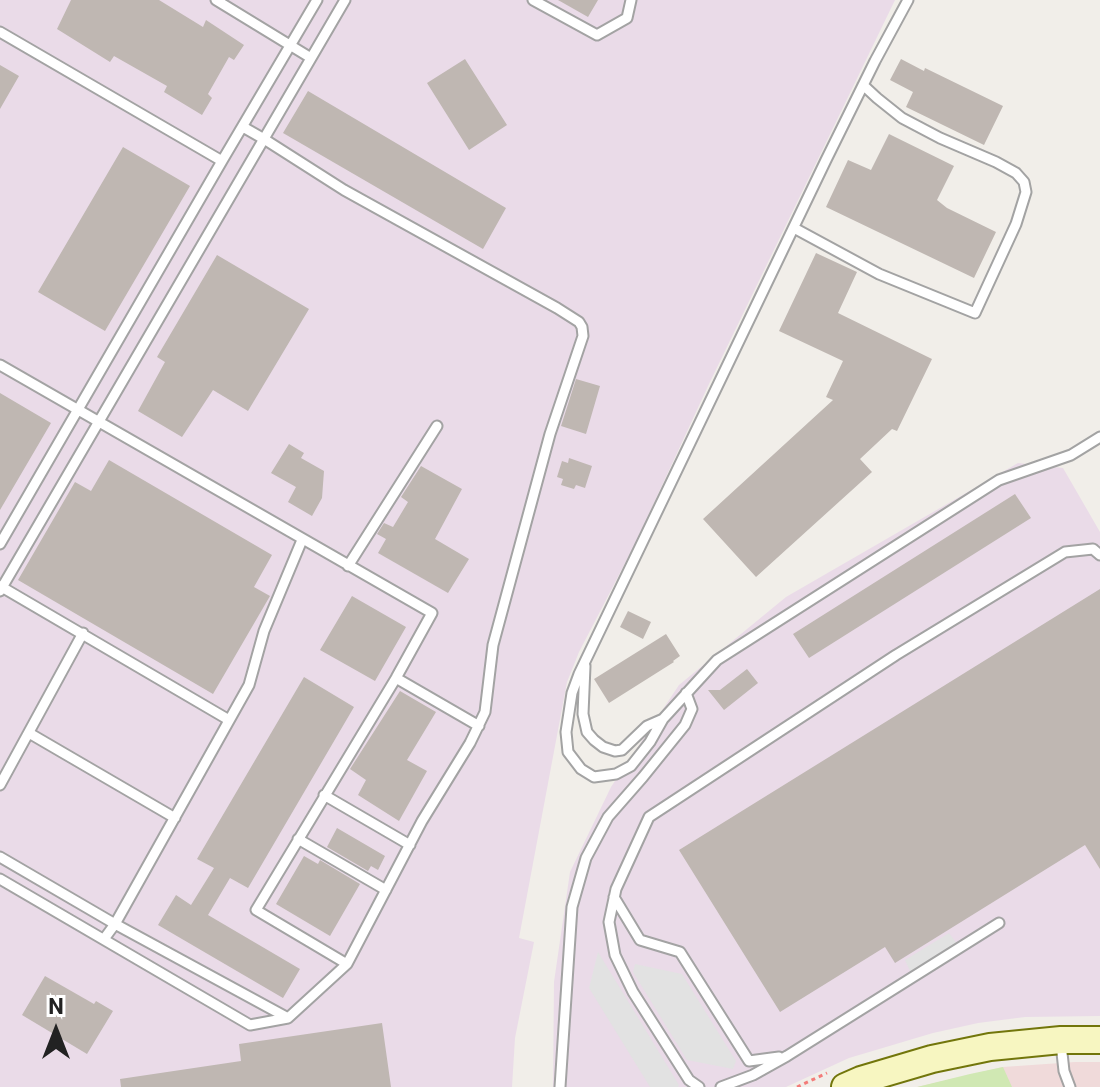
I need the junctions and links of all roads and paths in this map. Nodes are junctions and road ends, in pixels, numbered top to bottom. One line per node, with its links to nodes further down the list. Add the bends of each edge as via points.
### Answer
1 (216, 0): 8 (lane)
2 (317, 0): 8 (lane)
3 (345, 0): 9 (lane)
4 (533, 0): 5 (lane, via 597,35 627,18)
5 (631, 0)
6 (908, 0): 10 (lane)
7 (0, 32): 13 (lane)
8 (291, 45): 9 (lane); 11 (lane)
9 (311, 58): 12 (lane)
10 (863, 85): 14 (lane); 14 (lane, via 902,118 996,162 1024,182 1016,224 975,313 879,274)
11 (243, 127): 12 (lane); 13 (lane)
12 (264, 139): 17 (lane); 31 (lane, via 582,327 493,645)
13 (222, 161): 16 (lane)
14 (794, 228): 26 (lane)
15 (0, 365): 16 (lane)
16 (77, 409): 17 (lane); 21 (lane)
17 (99, 422): 20 (lane); 24 (lane)
18 (437, 426): 23 (lane)
19 (1100, 437): 28 (lane, via 1071,455 999,480 717,660)
20 (302, 540): 23 (lane); 30 (lane, via 264,631 249,685)
21 (0, 544)
22 (1100, 555): 41 (lane, via 1093,549 1065,552 649,817)
23 (348, 566): 27 (lane, via 432,613)
24 (1, 588): 25 (lane)
25 (83, 633): 30 (lane); 32 (lane)
26 (585, 663): 29 (lane, via 583,714 587,732 603,747 622,750 647,726); 29 (lane, via 572,693 566,732 568,752 581,769 594,777 631,766)
27 (396, 678): 31 (lane); 34 (lane)
28 (686, 693): 29 (lane); 51 (lane, via 692,709 685,725 608,817 586,858 572,907)
29 (663, 719)
30 (229, 720): 35 (lane)
31 (479, 726): 37 (lane)
32 (29, 733): 33 (lane); 35 (lane)
33 (0, 785)
34 (324, 795): 36 (lane); 37 (lane)
35 (175, 818): 43 (lane)
36 (298, 839): 40 (lane); 45 (lane, via 256,910)
37 (410, 845): 40 (lane)
38 (0, 857): 43 (lane)
39 (0, 879): 44 (lane)
40 (386, 890): 45 (lane)
41 (614, 897): 49 (lane, via 640,940 680,952 749,1061); 52 (lane, via 609,922 615,955 670,1051)
42 (999, 923): 49 (lane)
43 (115, 924): 44 (lane); 46 (lane)
44 (104, 939): 46 (lane, via 250,1025)
45 (347, 964): 46 (lane)
46 (288, 1018)
47 (1061, 1040): 48 (main road); 55 (main road, via 944,1057); 56 (lane)
48 (1100, 1040)
49 (787, 1056): 53 (lane)
50 (809, 1081): 54 (path)
51 (560, 1087)
52 (699, 1087)
53 (721, 1087)
54 (797, 1087)
55 (845, 1087)
56 (1070, 1087)

